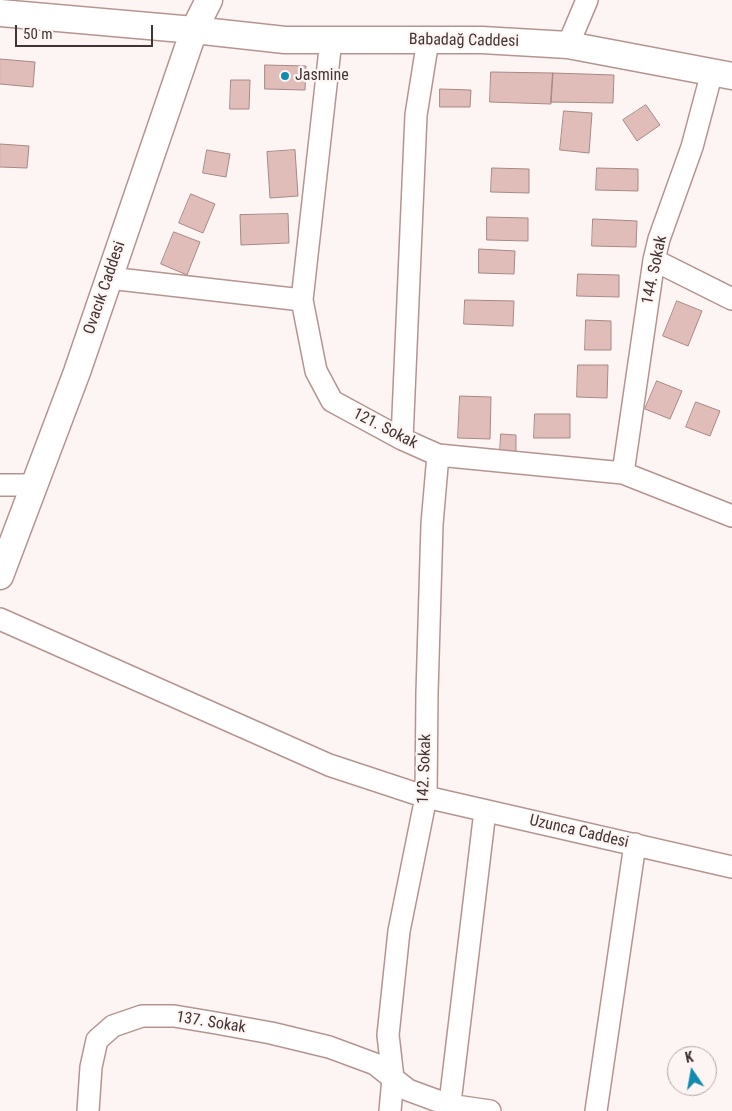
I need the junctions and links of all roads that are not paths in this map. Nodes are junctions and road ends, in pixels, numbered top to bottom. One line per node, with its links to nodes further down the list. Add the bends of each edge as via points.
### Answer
1 (2, 0): 4 (street)
2 (209, 0): 6 (main road, Ovacık Caddesi)
3 (587, 0): 9 (street)
4 (0, 6)
5 (0, 13): 6 (main road, Babadağ Caddesi)
6 (194, 30): 7 (main road, Babadağ Caddesi, via 285,40); 12 (main road, Ovacık Caddesi)
7 (331, 40): 8 (main road, Babadağ Caddesi); 14 (street, 121. Sokak)
8 (428, 40): 9 (main road, Babadağ Caddesi); 15 (street, via 416,115)
9 (568, 45): 10 (main road, Babadağ Caddesi)
10 (722, 74): 11 (street, 144. Sokak, via 692,147)
11 (654, 260): 13 (street); 17 (street, 144. Sokak)
12 (109, 278): 14 (street); 19 (main road, Ovacık Caddesi)
13 (732, 299)
14 (302, 300): 15 (street, 121. Sokak, via 316,372 332,402)
15 (402, 439): 16 (street, 121. Sokak)
16 (438, 455): 17 (street, 121. Sokak); 23 (street, 142. Sokak, via 432,534)
17 (623, 474): 20 (street, 121. Sokak)
18 (0, 485): 19 (street)
19 (34, 485): 21 (main road, Ovacık Caddesi)
20 (732, 516)
21 (0, 576)
22 (0, 619): 23 (street, Uzunca Caddesi, via 329,765)
23 (426, 798): 24 (street, Uzunca Caddesi); 27 (street, 142. Sokak, via 399,931 388,1035)
24 (486, 811): 25 (street, Uzunca Caddesi); 28 (street)
25 (635, 844): 26 (street, Uzunca Caddesi); 32 (street)
26 (732, 867)
27 (393, 1078): 28 (street, 137. Sokak, via 408,1090); 29 (street, 137. Sokak, via 375,1064 329,1047 174,1016 142,1016 112,1026 97,1040 91,1067); 30 (street, 142. Sokak)
28 (449, 1108): 31 (street, 137. Sokak)
29 (88, 1111)
30 (390, 1111)
31 (490, 1111)
32 (596, 1111)

